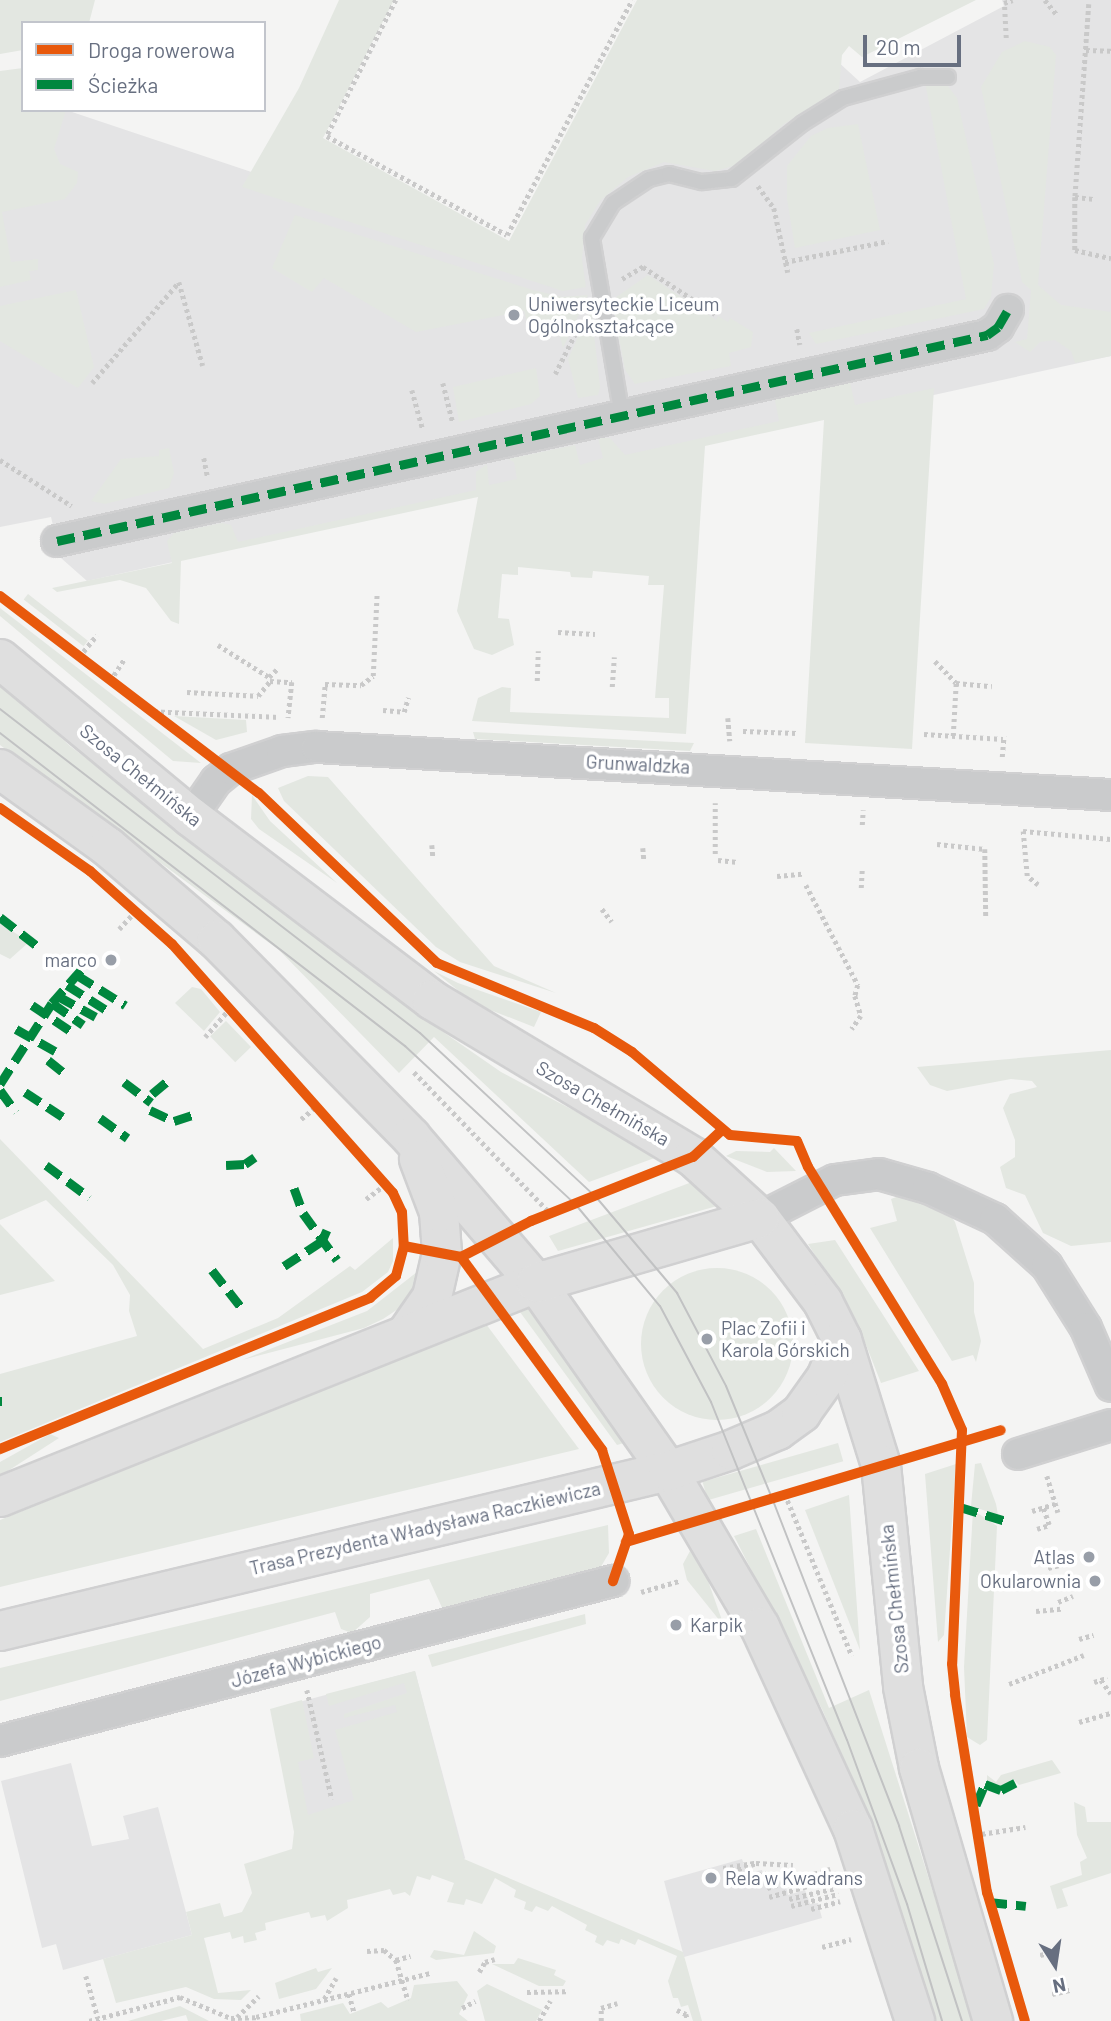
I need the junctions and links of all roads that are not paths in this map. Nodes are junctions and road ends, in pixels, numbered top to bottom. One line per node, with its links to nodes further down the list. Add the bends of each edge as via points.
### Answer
1 (948, 77): 3 (lane, via 920,77 843,98 803,123 745,173 722,182 669,174 649,179 613,203 592,238 593,262)
2 (1008, 310): 3 (street, via 987,335)
3 (622, 416): 4 (street)
4 (57, 541)
5 (0, 659): 8 (main road, Szosa Chełmińska)
6 (0, 769): 9 (main road, via 108,847 192,917)
7 (1111, 795): 8 (street, Grunwaldzka, via 317,747 282,751 231,769 216,781)
8 (191, 817): 10 (main road, Szosa Chełmińska, via 432,1000 693,1157)
9 (411, 1137): 11 (main road); 12 (main road, via 439,1212 442,1254 432,1297)
10 (760, 1218): 11 (main road); 13 (main road, Szosa Chełmińska, via 823,1302); 14 (street, via 835,1180 879,1174 928,1188 995,1219 1047,1266 1086,1328)
11 (536, 1283): 12 (main road); 17 (main road)
12 (407, 1334): 18 (main road)
13 (842, 1340): 17 (main road, Trasa Prezydenta Władysława Raczkiewicza, via 826,1378 801,1413 750,1443); 23 (main road, Szosa Chełmińska, via 881,1465 903,1688 919,1768)
14 (1111, 1385)
15 (1111, 1425): 16 (street)
16 (1031, 1459)
17 (668, 1471): 20 (main road, Trasa Prezydenta Władysława Raczkiewicza); 22 (main road, via 761,1627 810,1730 859,1846)
18 (0, 1497)
19 (613, 1581): 21 (street, Józefa Wybickiego)
20 (0, 1631)
21 (0, 1741)
22 (915, 2021)
23 (993, 2021)

